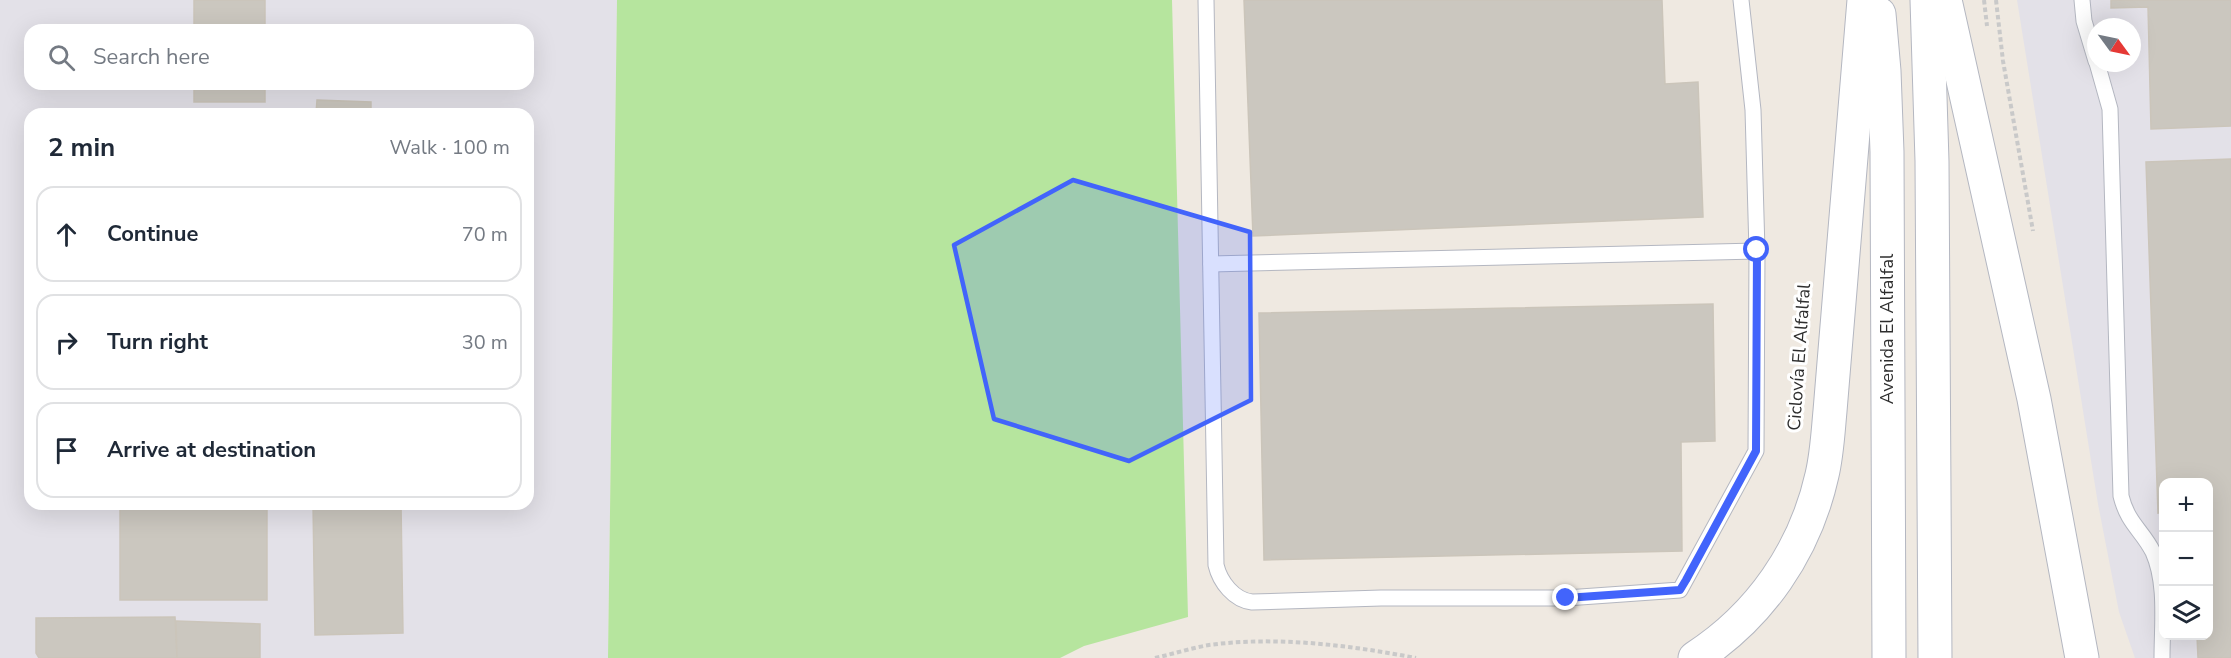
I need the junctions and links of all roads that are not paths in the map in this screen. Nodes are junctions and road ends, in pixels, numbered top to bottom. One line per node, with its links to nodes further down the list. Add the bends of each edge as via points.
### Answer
1 (1206, 0): 11 (lane)
2 (1741, 0): 10 (lane, via 1754,110)
3 (1864, 0): 12 (street, via 1832,400 1822,475 1801,538 1773,585 1737,626)
4 (1878, 0): 13 (street, Avenida El Alfalfal, via 1887,152)
5 (1927, 0): 14 (street, via 1932,161)
6 (1945, 0): 15 (street, via 2036,409)
7 (2082, 0): 8 (lane)
8 (2087, 31)
9 (2099, 72): 16 (lane, via 2110,109 2120,490 2127,516 2158,565)
10 (1757, 250): 11 (lane); 11 (lane, via 1756,451 1686,580 1680,590 1566,598 1251,602 1243,601 1225,585 1216,566)
11 (1211, 264)
12 (1695, 658)
13 (1889, 658)
14 (1935, 658)
15 (2082, 658)
16 (2162, 658)

